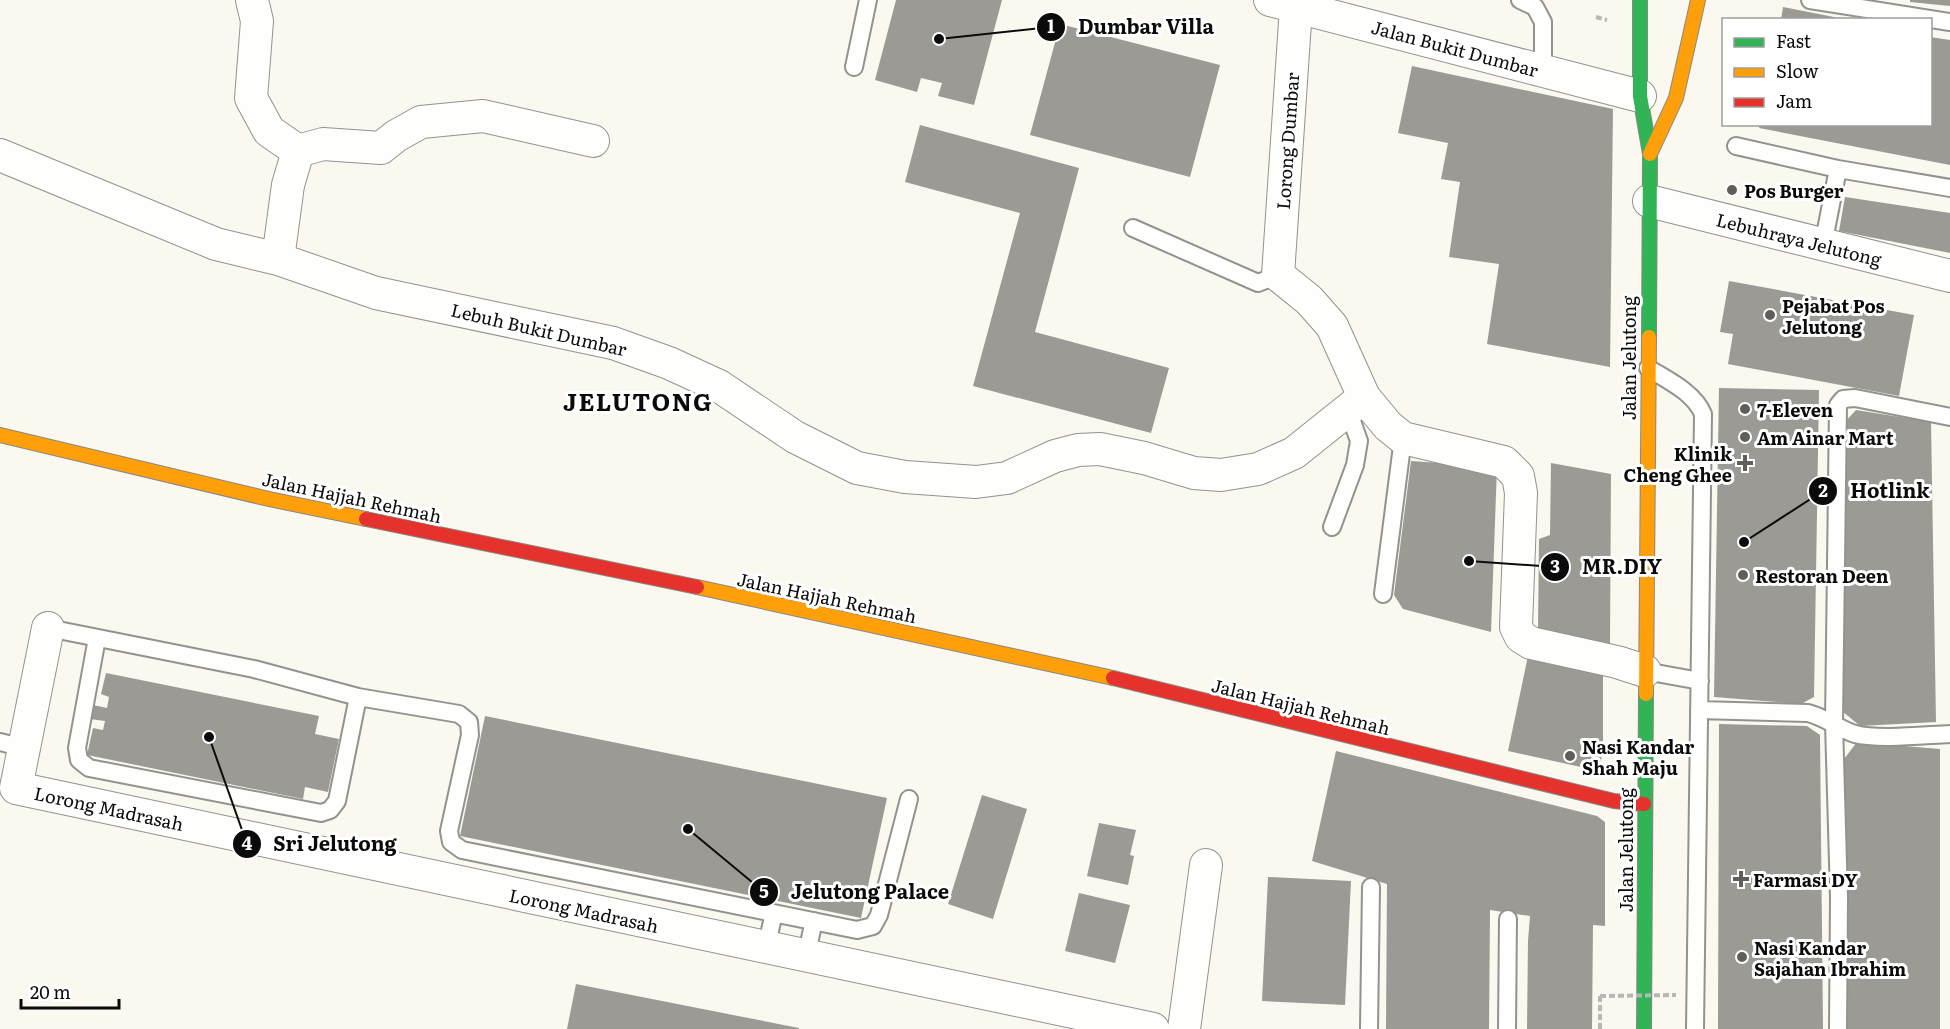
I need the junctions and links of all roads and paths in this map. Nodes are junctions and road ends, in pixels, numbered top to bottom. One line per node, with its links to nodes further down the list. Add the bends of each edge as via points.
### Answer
1 (252, 0): 16 (street, via 257,21 251,98 268,131)
2 (868, 0): 11 (lane)
3 (1520, 0): 12 (lane, via 1535,7 1543,22)
4 (1640, 0): 13 (street, Jalan Jelutong)
5 (1698, 0): 17 (street, Jalan Jelutong, via 1676,98)
6 (1810, 0): 8 (lane)
7 (1297, 4): 12 (street, Jalan Bukit Dumbar); 25 (street, Lorong Dumbar)
8 (1925, 18)
9 (1932, 19): 10 (lane)
10 (1950, 22)
11 (854, 67)
12 (1543, 71): 13 (street, Jalan Bukit Dumbar)
13 (1640, 96): 17 (street, Jalan Jelutong)
14 (593, 141): 16 (street, via 483,117 421,122 381,148 323,144)
15 (1736, 146): 19 (lane)
16 (298, 151): 24 (street, via 288,184)
17 (1650, 154): 21 (street, Jalan Jelutong)
18 (0, 155): 24 (street, Lebuh Bukit Dumbar, via 216,244)
19 (1838, 169): 20 (lane); 23 (lane)
20 (1950, 188)
21 (1649, 201): 23 (street, Lebuhraya Jelutong); 27 (street, Jalan Jelutong)
22 (1133, 228): 25 (lane, via 1258,283)
23 (1823, 245): 26 (street, Lebuhraya Jelutong)
24 (278, 259): 28 (street, Lebuh Bukit Dumbar, via 376,293 624,347 719,386 795,437 857,468 905,477 976,482 1007,478 1055,456 1100,449 1194,473 1221,475 1258,469 1294,453)
25 (1278, 275): 28 (street, via 1309,300 1332,326)
26 (1950, 276)
27 (1648, 368): 36 (street, Jalan Jelutong); 37 (lane, via 1684,391 1703,414)
28 (1356, 403): 31 (street); 32 (lane, via 1359,441 1355,465)
29 (1950, 417): 40 (lane, via 1855,398 1843,399 1838,405)
30 (0, 435): 45 (street, Jalan Hajjah Rehmah, via 269,499 1085,672 1614,801)
31 (1403, 438): 33 (lane); 36 (street, via 1504,462 1518,476 1521,493 1516,627 1521,637 1531,643)
32 (1332, 527)
33 (1383, 594)
34 (48, 628): 35 (lane); 42 (street)
35 (97, 638): 38 (lane, via 254,669); 38 (lane, via 76,748 79,760 89,768 321,813 337,801)
36 (1645, 671): 37 (lane); 45 (street, Jalan Jelutong)
37 (1700, 681): 39 (lane)
38 (358, 697): 48 (lane, via 459,714 469,722 470,735 449,831 451,842 462,850)
39 (1699, 710): 40 (lane, via 1808,713); 60 (lane)
40 (1833, 723): 41 (lane, via 1867,736); 61 (lane, via 1839,898)
41 (1950, 734)
42 (12, 745): 43 (street)
43 (8, 786): 51 (street, Lorong Madrasah)
44 (909, 799): 50 (lane, via 873,926 857,930)
45 (1644, 804): 59 (street, Jalan Jelutong)
46 (1206, 866): 55 (street)
47 (1371, 887): 56 (lane)
48 (774, 913): 50 (lane); 51 (lane)
49 (1508, 919): 57 (lane)
50 (814, 921): 52 (lane)
51 (766, 948): 52 (street, Lorong Madrasah)
52 (806, 956): 54 (street, Lorong Madrasah)
53 (1676, 995): 58 (path, bridge, via 1600,996)
54 (1153, 1029)
55 (1184, 1029)
56 (1369, 1029)
57 (1507, 1029)
58 (1600, 1029)
59 (1644, 1029)
60 (1695, 1029)
61 (1838, 1029)

